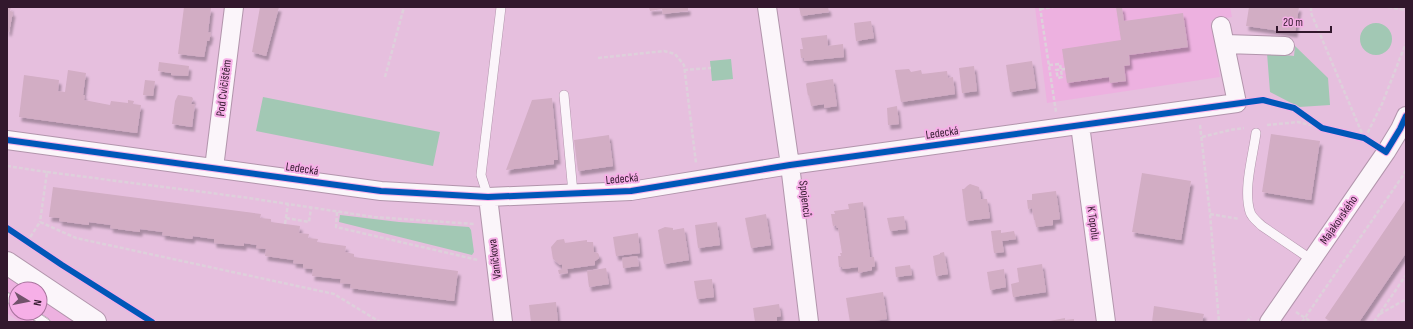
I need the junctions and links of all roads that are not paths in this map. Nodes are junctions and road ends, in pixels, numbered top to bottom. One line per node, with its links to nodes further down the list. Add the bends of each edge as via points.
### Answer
1 (234, 7): 13 (street, Pod Cvičištěm)
2 (501, 7): 15 (lane, via 481,175)
3 (768, 7): 12 (street, Spojenců)
4 (1222, 26): 5 (street, Ledecká)
5 (1225, 44): 6 (street); 9 (street, Ledecká, via 1237,103)
6 (1284, 46)
7 (564, 95): 14 (lane)
8 (1406, 116): 16 (street, Majakovského, via 1386,152)
9 (1080, 125): 12 (street, Ledecká); 21 (street, K Topolu)
10 (1256, 133): 16 (lane, via 1248,188 1251,212 1262,226)
11 (7, 140): 13 (street, Ledecká)
12 (790, 165): 14 (street, Ledecká, via 631,190); 20 (street, Spojenců)
13 (214, 168): 15 (street, Ledecká, via 381,191)
14 (573, 193): 15 (street, Ledecká)
15 (488, 197): 19 (street, Vaníčkova)
16 (1312, 260): 22 (street, Majakovského)
17 (7, 263): 18 (main road)
18 (95, 322)
19 (503, 322)
20 (809, 322)
21 (1106, 322)
22 (1269, 322)

